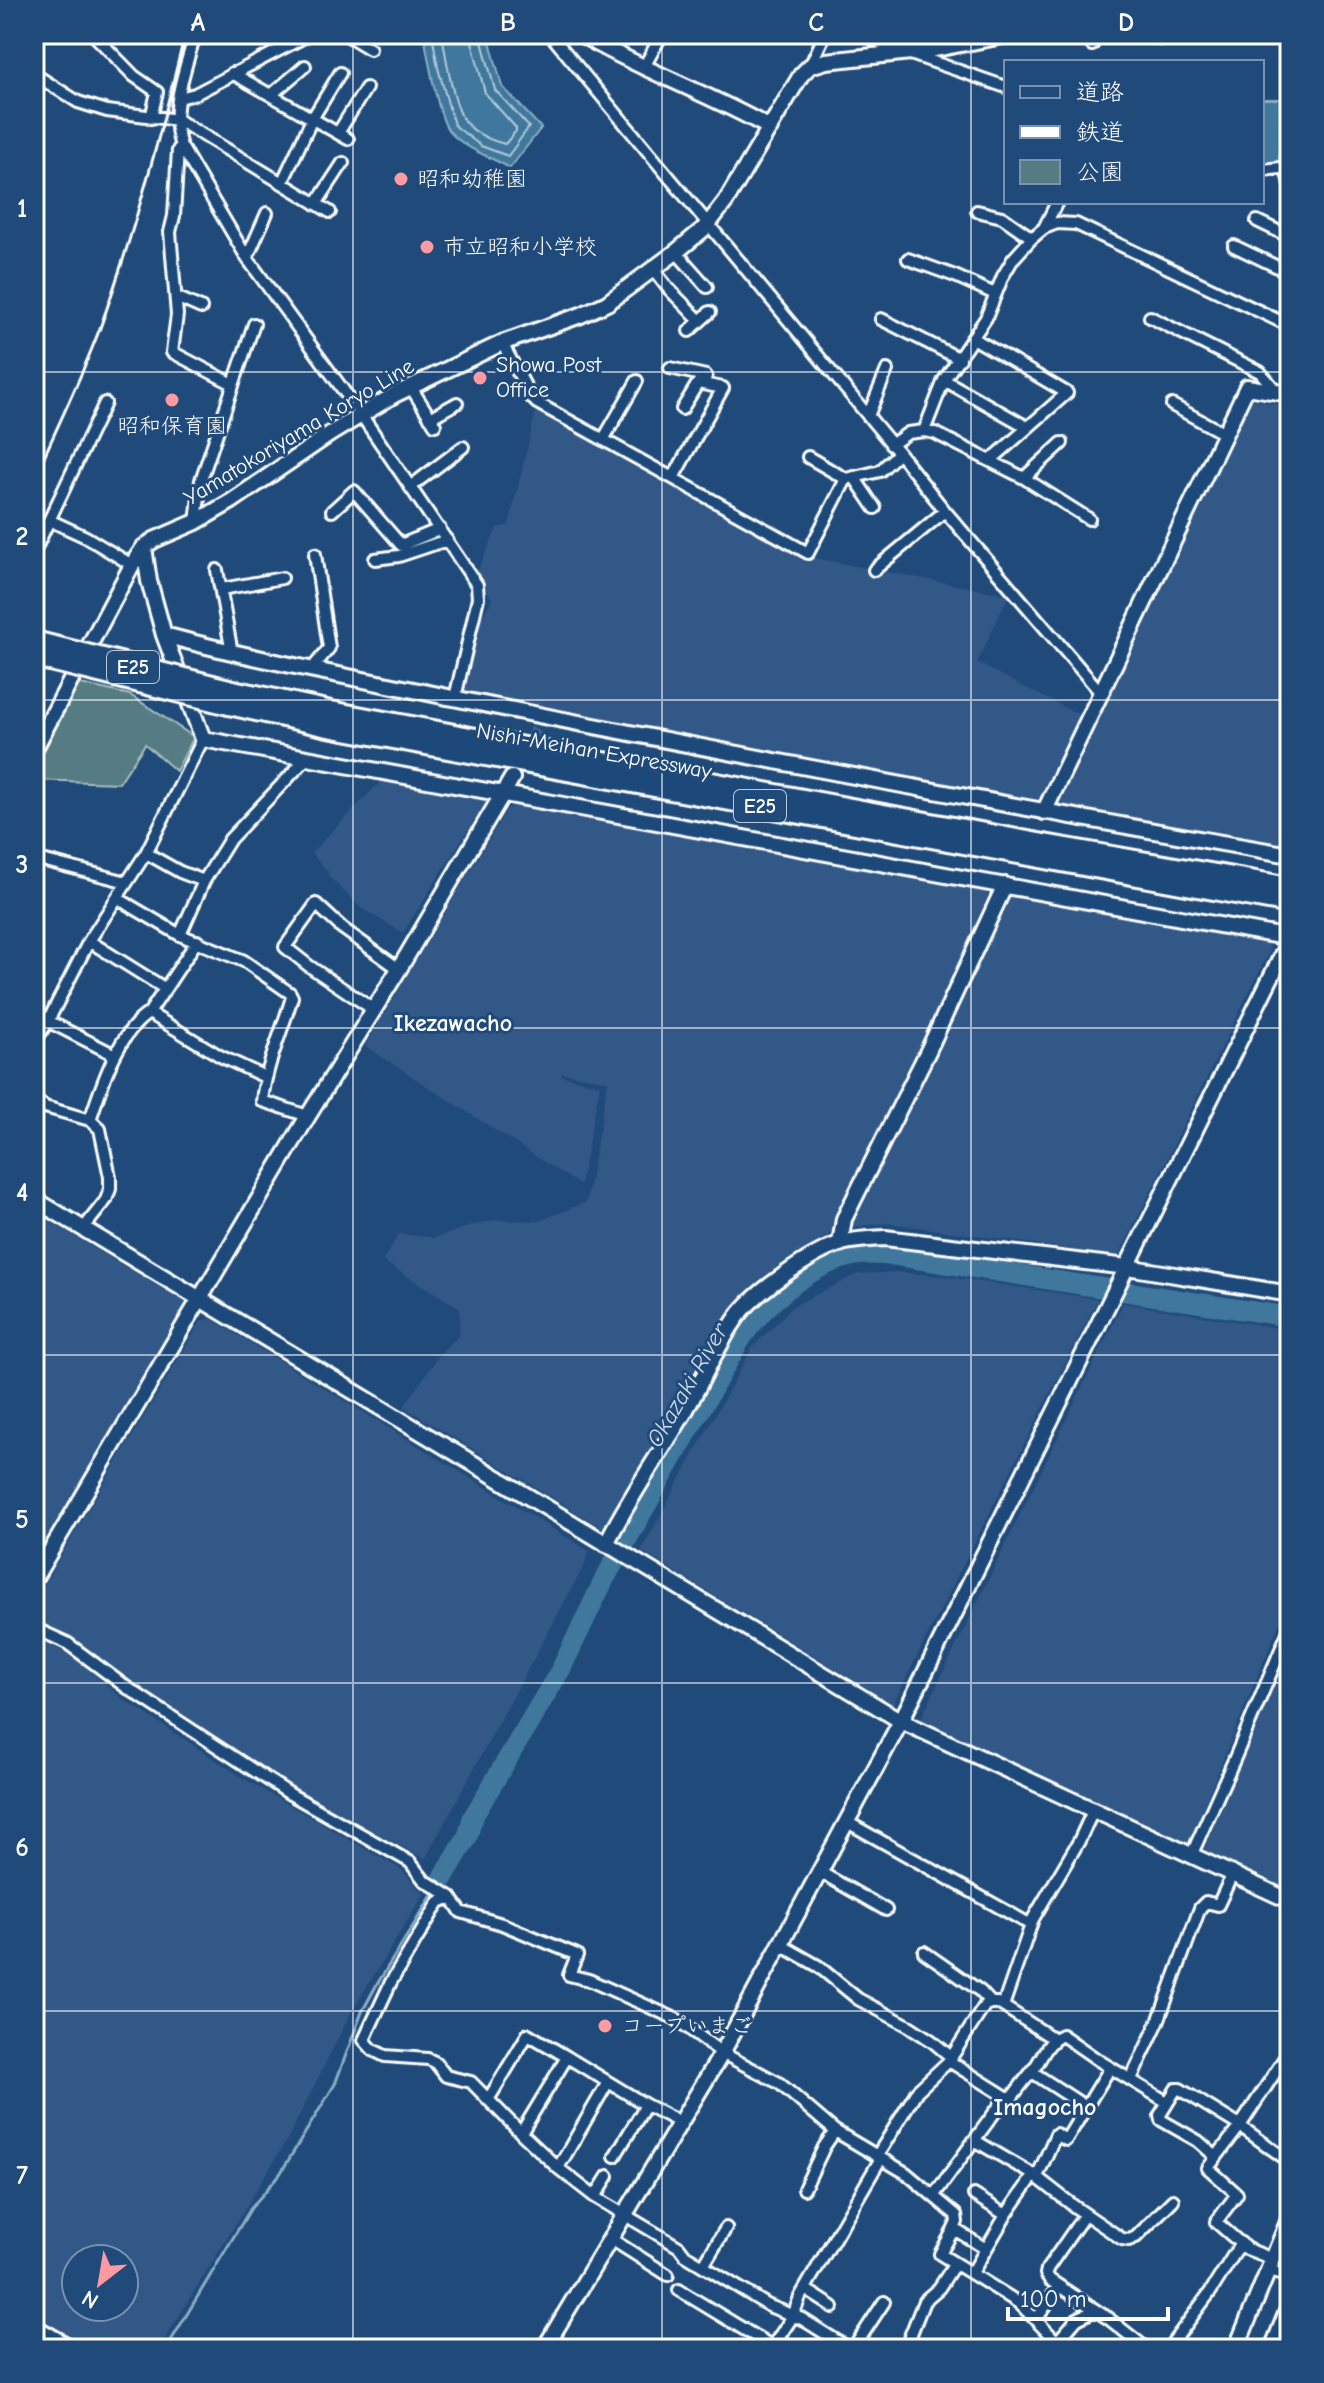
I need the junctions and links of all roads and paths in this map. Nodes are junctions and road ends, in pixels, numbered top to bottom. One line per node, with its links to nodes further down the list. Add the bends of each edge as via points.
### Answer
1 (93, 34): 29 (street, via 157,92)
2 (195, 34): 28 (street)
3 (310, 34): 22 (street)
4 (345, 34): 17 (street)
5 (550, 34): 45 (street)
6 (580, 34): 13 (street)
7 (662, 34): 21 (street)
8 (825, 34): 20 (street)
9 (862, 34): 18 (street)
10 (1013, 34): 14 (street)
11 (1099, 34): 16 (street)
12 (1148, 34): 15 (street)
13 (597, 38): 21 (street, via 616,55)
14 (964, 39): 18 (street)
15 (1161, 39)
16 (1092, 45)
17 (370, 49)
18 (909, 53): 20 (street); 25 (street)
19 (305, 66): 27 (street)
20 (810, 66): 32 (street, Yamatokoriyama Koryo Line)
21 (644, 67): 32 (street)
22 (232, 73): 27 (street); 28 (street)
23 (340, 73): 30 (street)
24 (34, 74): 29 (street, via 78,102)
25 (1004, 86)
26 (366, 88): 30 (street, via 343,136)
27 (271, 95): 30 (street)
28 (179, 98): 31 (street)
29 (151, 118): 31 (street)
30 (312, 119): 38 (street)
31 (178, 120): 33 (street); 38 (street)
32 (770, 128): 45 (street, Yamatokoriyama Koryo Line)
33 (181, 146): 51 (street); 57 (street, via 170,232)
34 (343, 163): 39 (street)
35 (1287, 167): 36 (street); 37 (street)
36 (1264, 170)
37 (1290, 182)
38 (282, 183): 39 (street)
39 (316, 204): 42 (street)
40 (1056, 204): 46 (street)
41 (977, 211): 48 (street, via 1002,217)
42 (330, 212)
43 (267, 213): 51 (street)
44 (1257, 221): 47 (street)
45 (709, 224): 50 (street, Yamatokoriyama Koryo Line); 82 (street)
46 (1044, 228): 48 (street); 64 (street, via 1076,224)
47 (1290, 237)
48 (1032, 238): 56 (street, via 1013,259)
49 (1234, 246): 54 (street)
50 (676, 252): 53 (street, Yamatokoriyama Koryo Line); 55 (street)
51 (247, 258): 81 (street)
52 (908, 259): 56 (street)
53 (653, 269): 62 (street); 67 (street, Yamatokoriyama Koryo Line, via 607,303)
54 (1290, 273)
55 (707, 287)
56 (995, 294): 66 (street)
57 (176, 297): 58 (street); 73 (street, via 172,352)
58 (201, 308)
59 (710, 312): 62 (street)
60 (1150, 317): 76 (street, via 1260,372)
61 (881, 319): 68 (street)
62 (700, 321): 65 (street)
63 (254, 324): 73 (street)
64 (1290, 326)
65 (689, 331)
66 (973, 338): 68 (street); 83 (street, via 1067,393)
67 (502, 343): 75 (street, Yamatokoriyama Koryo Line); 86 (street, via 537,403)
68 (960, 359): 71 (street)
69 (670, 368): 74 (street, via 706,376)
70 (887, 370): 82 (street)
71 (944, 380): 83 (street); 84 (street)
72 (637, 381): 86 (street)
73 (233, 384): 101 (street, via 201,480)
74 (704, 384): 80 (street, via 698,383); 92 (street, via 723,388)
75 (410, 386): 78 (street, via 433,422); 81 (street, Yamatokoriyama Koryo Line)
76 (1284, 393): 85 (street, via 1247,387)
77 (105, 403): 100 (street)
78 (457, 403)
79 (1172, 405): 85 (street)
80 (682, 409)
81 (362, 416): 95 (street); 101 (street, Yamatokoriyama Koryo Line)
82 (868, 416): 89 (street)
83 (1027, 427): 91 (street)
84 (924, 431): 89 (street, via 908,433); 91 (street)
85 (1223, 433): 118 (street)
86 (603, 440): 92 (street)
87 (1062, 443): 94 (street)
88 (463, 447): 95 (street)
89 (895, 449): 93 (street, via 880,471); 98 (street)
90 (808, 457): 93 (street)
91 (990, 461): 94 (street)
92 (673, 478): 93 (street, via 808,553)
93 (850, 478): 96 (street)
94 (1024, 478): 99 (street)
95 (410, 487): 102 (street)
96 (875, 508)
97 (332, 511): 102 (street, via 354,491 401,545)
98 (945, 511): 110 (street); 118 (street)
99 (1089, 519)
100 (49, 520): 105 (street); 108 (street)
101 (196, 522): 104 (street, Yamatokoriyama Koryo Line)
102 (440, 529): 103 (street)
103 (447, 540): 107 (street); 120 (street, via 478,594)
104 (144, 547): 108 (street, Yamatokoriyama Koryo Line); 113 (street)
105 (34, 552)
106 (315, 554): 117 (street, via 329,648)
107 (375, 559)
108 (132, 565): 122 (street, Yamatokoriyama Koryo Line)
109 (217, 570): 112 (street)
110 (874, 570)
111 (282, 578): 112 (street)
112 (222, 589): 115 (street)
113 (164, 635): 115 (street); 121 (street)
114 (34, 641): 119 (highway, Nishi-Meihan Expressway / E25, bridge)
115 (232, 653): 117 (street)
116 (34, 657): 119 (highway, Nishi-Meihan Expressway / E25, bridge)
117 (311, 670): 120 (street)
118 (1101, 693): 126 (street)
119 (231, 698): 130 (highway, Nishi-Meihan Expressway / E25, via 328,727); 131 (highway, Nishi-Meihan Expressway / E25, via 346,714)
120 (455, 698): 126 (street, via 540,724)
121 (203, 739): 123 (street); 127 (street)
122 (34, 750)
123 (306, 759): 125 (street); 133 (street, via 230,839)
124 (512, 778): 125 (street)
125 (504, 793): 135 (street); 144 (street)
126 (1044, 812): 128 (street)
127 (146, 853): 133 (street); 134 (street)
128 (1290, 855)
129 (34, 858): 134 (street)
130 (1043, 859): 138 (highway, Nishi-Meihan Expressway / E25); 139 (highway)
131 (1190, 870): 132 (highway); 136 (highway, Nishi-Meihan Expressway / E25)
132 (1290, 879)
133 (204, 881): 140 (street)
134 (127, 882): 137 (street)
135 (1005, 885): 141 (street); 158 (street, via 844,1219)
136 (1290, 887)
137 (117, 898): 140 (street); 142 (street)
138 (1290, 904)
139 (1290, 914)
140 (180, 935): 143 (street)
141 (1290, 938): 159 (street)
142 (89, 941): 145 (street); 149 (street)
143 (197, 941): 145 (street); 152 (street, via 244,961 292,997)
144 (399, 969): 146 (street); 146 (street, via 316,904 285,947)
145 (164, 988): 147 (street)
146 (374, 1010): 154 (street)
147 (149, 1013): 151 (street, via 138,1019); 152 (street)
148 (34, 1014): 149 (street)
149 (48, 1021): 150 (street); 151 (street)
150 (34, 1043)
151 (115, 1055): 155 (street)
152 (265, 1077): 154 (street, via 262,1101)
153 (34, 1098): 155 (street, via 45,1107)
154 (308, 1116): 161 (street)
155 (90, 1120): 157 (street, via 100,1129 110,1189)
156 (34, 1199): 157 (street)
157 (83, 1229): 161 (street)
158 (840, 1244): 159 (street, via 885,1238); 162 (street, via 786,1274 739,1314)
159 (1125, 1271): 160 (street); 166 (street)
160 (1290, 1294)
161 (202, 1298): 162 (street); 163 (street)
162 (608, 1546): 166 (street)
163 (34, 1579)
164 (34, 1628): 172 (street, via 67,1643 290,1794 410,1862)
165 (1290, 1628): 169 (street)
166 (901, 1721): 167 (street); 168 (street)
167 (1093, 1811): 169 (street); 175 (street)
168 (847, 1822): 170 (street); 175 (street)
169 (1191, 1856): 171 (street)
170 (820, 1872): 174 (street); 176 (street)
171 (1232, 1875): 173 (street); 186 (street, via 1218,1905 1206,1902 1200,1908)
172 (449, 1895): 181 (street, via 461,1912 577,1955 569,1975 676,2019); 189 (street, via 439,1902 391,1982 364,2040 385,2056 435,2062 446,2076 471,2082)
173 (1290, 1901)
174 (886, 1910)
175 (1031, 1925): 178 (street)
176 (781, 1945): 181 (street); 183 (street, via 818,1966 858,1999 932,2041)
177 (924, 1952): 178 (street)
178 (997, 2004): 179 (street); 183 (street, via 985,2005)
179 (1054, 2039): 184 (street, via 1062,2035); 185 (street)
180 (1290, 2050): 194 (street)
181 (722, 2053): 193 (street); 195 (street, via 779,2083)
182 (567, 2057): 187 (street); 189 (street, via 528,2034); 196 (street)
183 (950, 2059): 188 (street); 199 (street, via 917,2091)
184 (1110, 2068): 186 (street); 192 (street)
185 (1032, 2072): 188 (street, via 1013,2096); 192 (street)
186 (1131, 2079): 190 (street)
187 (608, 2082): 191 (street); 202 (street)
188 (1006, 2097): 197 (street)
189 (488, 2100): 196 (street)
190 (1167, 2102): 194 (street, via 1180,2089); 200 (street, via 1161,2120)
191 (646, 2105): 193 (street); 198 (street)
192 (1086, 2107): 204 (street, via 1066,2140 1056,2134)
193 (681, 2123): 211 (street)
194 (1240, 2126): 200 (street); 201 (street)
195 (835, 2131): 199 (street); 205 (street)
196 (521, 2133): 202 (street)
197 (974, 2140): 204 (street); 206 (street)
198 (615, 2156)
199 (879, 2157): 206 (street); 226 (street)
200 (1216, 2157): 217 (street, via 1208,2168 1237,2194 1216,2222)
201 (1290, 2162)
202 (558, 2168): 208 (street)
203 (608, 2176): 208 (street)
204 (1036, 2176): 210 (street); 212 (street)
205 (805, 2182)
206 (934, 2195): 215 (street, via 956,2215)
207 (974, 2195): 212 (street)
208 (595, 2197): 211 (street)
209 (1173, 2200): 210 (street, via 1129,2240)
210 (1085, 2214): 225 (street, via 1047,2269)
211 (625, 2215): 216 (street); 221 (street)
212 (1006, 2215): 218 (street)
213 (1290, 2217): 219 (street)
214 (726, 2228): 221 (street)
215 (954, 2229): 218 (street); 220 (street, via 940,2254)
216 (611, 2239): 223 (street); 237 (street)
217 (1241, 2243): 219 (street); 241 (street)
218 (986, 2249): 222 (street)
219 (1271, 2264): 224 (street); 242 (street)
220 (958, 2265): 222 (street); 239 (street, via 918,2311)
221 (703, 2266): 232 (street)
222 (972, 2273): 233 (street, via 1004,2291)
223 (668, 2275)
224 (1290, 2279)
225 (1059, 2286): 231 (street); 233 (street)
226 (805, 2289): 230 (street); 232 (street)
227 (679, 2290): 235 (street)
228 (884, 2302): 238 (street)
229 (1290, 2304): 243 (street)
230 (833, 2307)
231 (1095, 2310): 233 (street, via 1077,2319 1060,2344); 240 (street)
232 (793, 2316): 235 (street); 238 (street)
233 (1036, 2320)
234 (34, 2329): 236 (highway)
235 (772, 2348)
236 (69, 2349)
237 (544, 2349)
238 (852, 2349)
239 (909, 2349)
240 (1147, 2349)
241 (1168, 2349)
242 (1236, 2349)
243 (1272, 2349)

